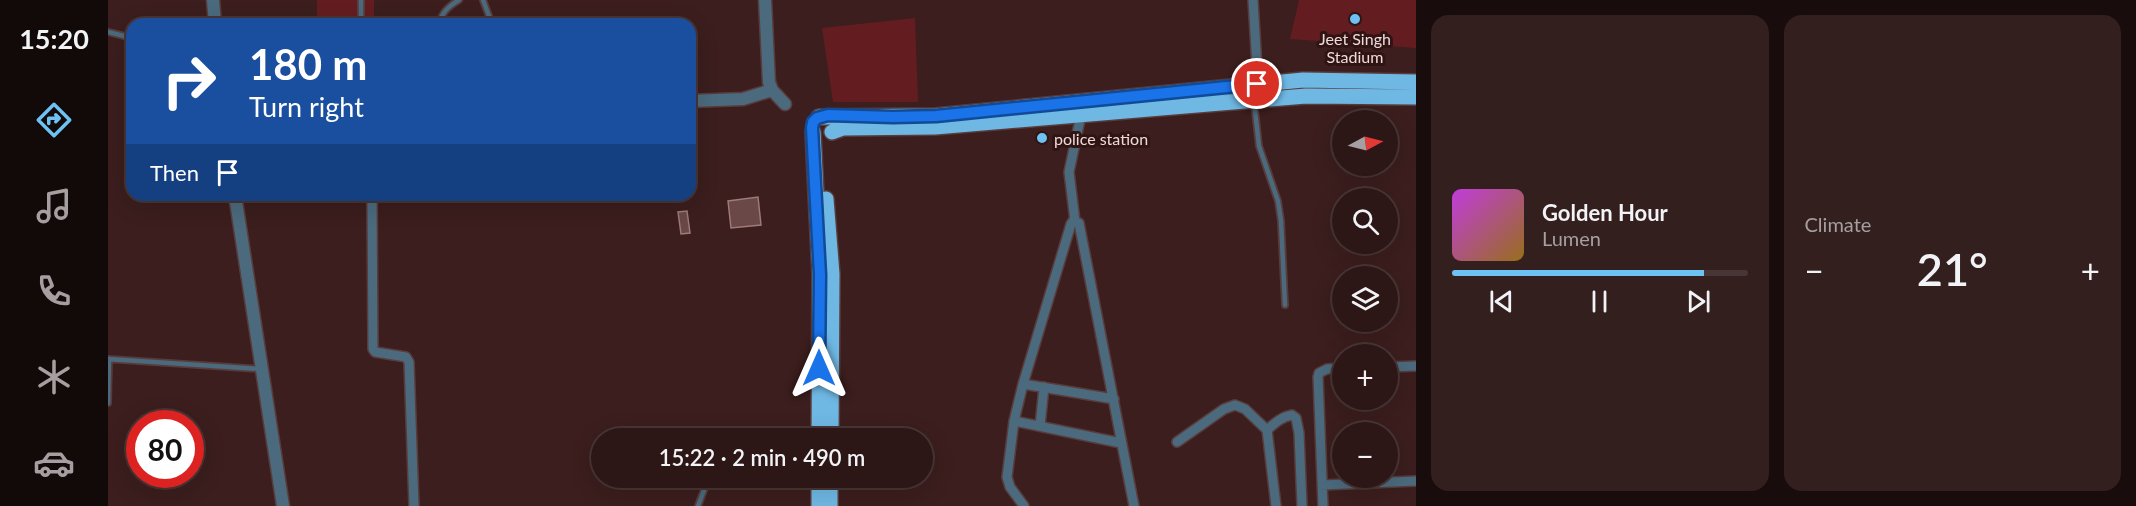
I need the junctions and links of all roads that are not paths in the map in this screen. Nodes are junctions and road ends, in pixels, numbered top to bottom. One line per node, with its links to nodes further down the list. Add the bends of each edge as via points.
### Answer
1 (213, 0): 7 (street)
2 (361, 0): 8 (lane)
3 (459, 0): 9 (lane)
4 (483, 0): 10 (lane)
5 (765, 0): 15 (street)
6 (1253, 0): 14 (street)
7 (214, 18)
8 (361, 18)
9 (440, 18)
10 (490, 18)
11 (108, 32): 12 (lane)
12 (126, 36)
13 (1416, 82): 14 (highway, via 1304,80)
14 (1257, 84): 21 (highway, via 936,116)
15 (772, 90): 18 (street, via 744,99); 19 (street)
16 (1416, 97): 17 (highway)
17 (1254, 99): 20 (highway); 27 (lane, via 1259,146 1278,201)
18 (696, 101)
19 (785, 104)
20 (1081, 115): 23 (highway, via 934,127 843,128); 26 (street, via 1069,172)
21 (819, 117): 22 (highway, via 813,122); 23 (highway, via 830,119)
22 (813, 132): 23 (highway, via 821,137); 39 (highway, via 820,275)
23 (831, 134): 40 (highway, via 824,148 823,166 832,274)
24 (236, 201): 31 (street)
25 (372, 201): 50 (street, via 373,349 406,357 409,362)
26 (1076, 221): 33 (street, via 1071,224); 35 (street)
27 (1285, 305)
28 (109, 359): 31 (lane); 36 (lane)
29 (1416, 366): 30 (street)
30 (1398, 367)
31 (260, 369): 49 (street)
32 (1332, 369): 45 (street, via 1318,376)
33 (1023, 384): 34 (street); 37 (street)
34 (1044, 387): 35 (street); 38 (street)
35 (1114, 399): 42 (street)
36 (108, 403)
37 (1014, 421): 38 (street); 54 (street, via 1007,482)
38 (1040, 426): 42 (street)
39 (819, 428)
40 (831, 428)
41 (1267, 430): 43 (street, via 1245,409 1235,405); 56 (street); 57 (street, via 1278,420 1292,415 1296,418)
42 (1121, 442): 55 (street)
43 (1177, 442)
44 (1416, 481): 45 (street)
45 (1322, 485): 58 (street)
46 (705, 488): 51 (lane)
47 (819, 488): 52 (highway)
48 (830, 488): 53 (highway)
49 (283, 506)
50 (414, 506)
51 (698, 506)
52 (819, 506)
53 (830, 506)
54 (1024, 506)
55 (1134, 506)
56 (1276, 506)
57 (1302, 506)
58 (1323, 506)

